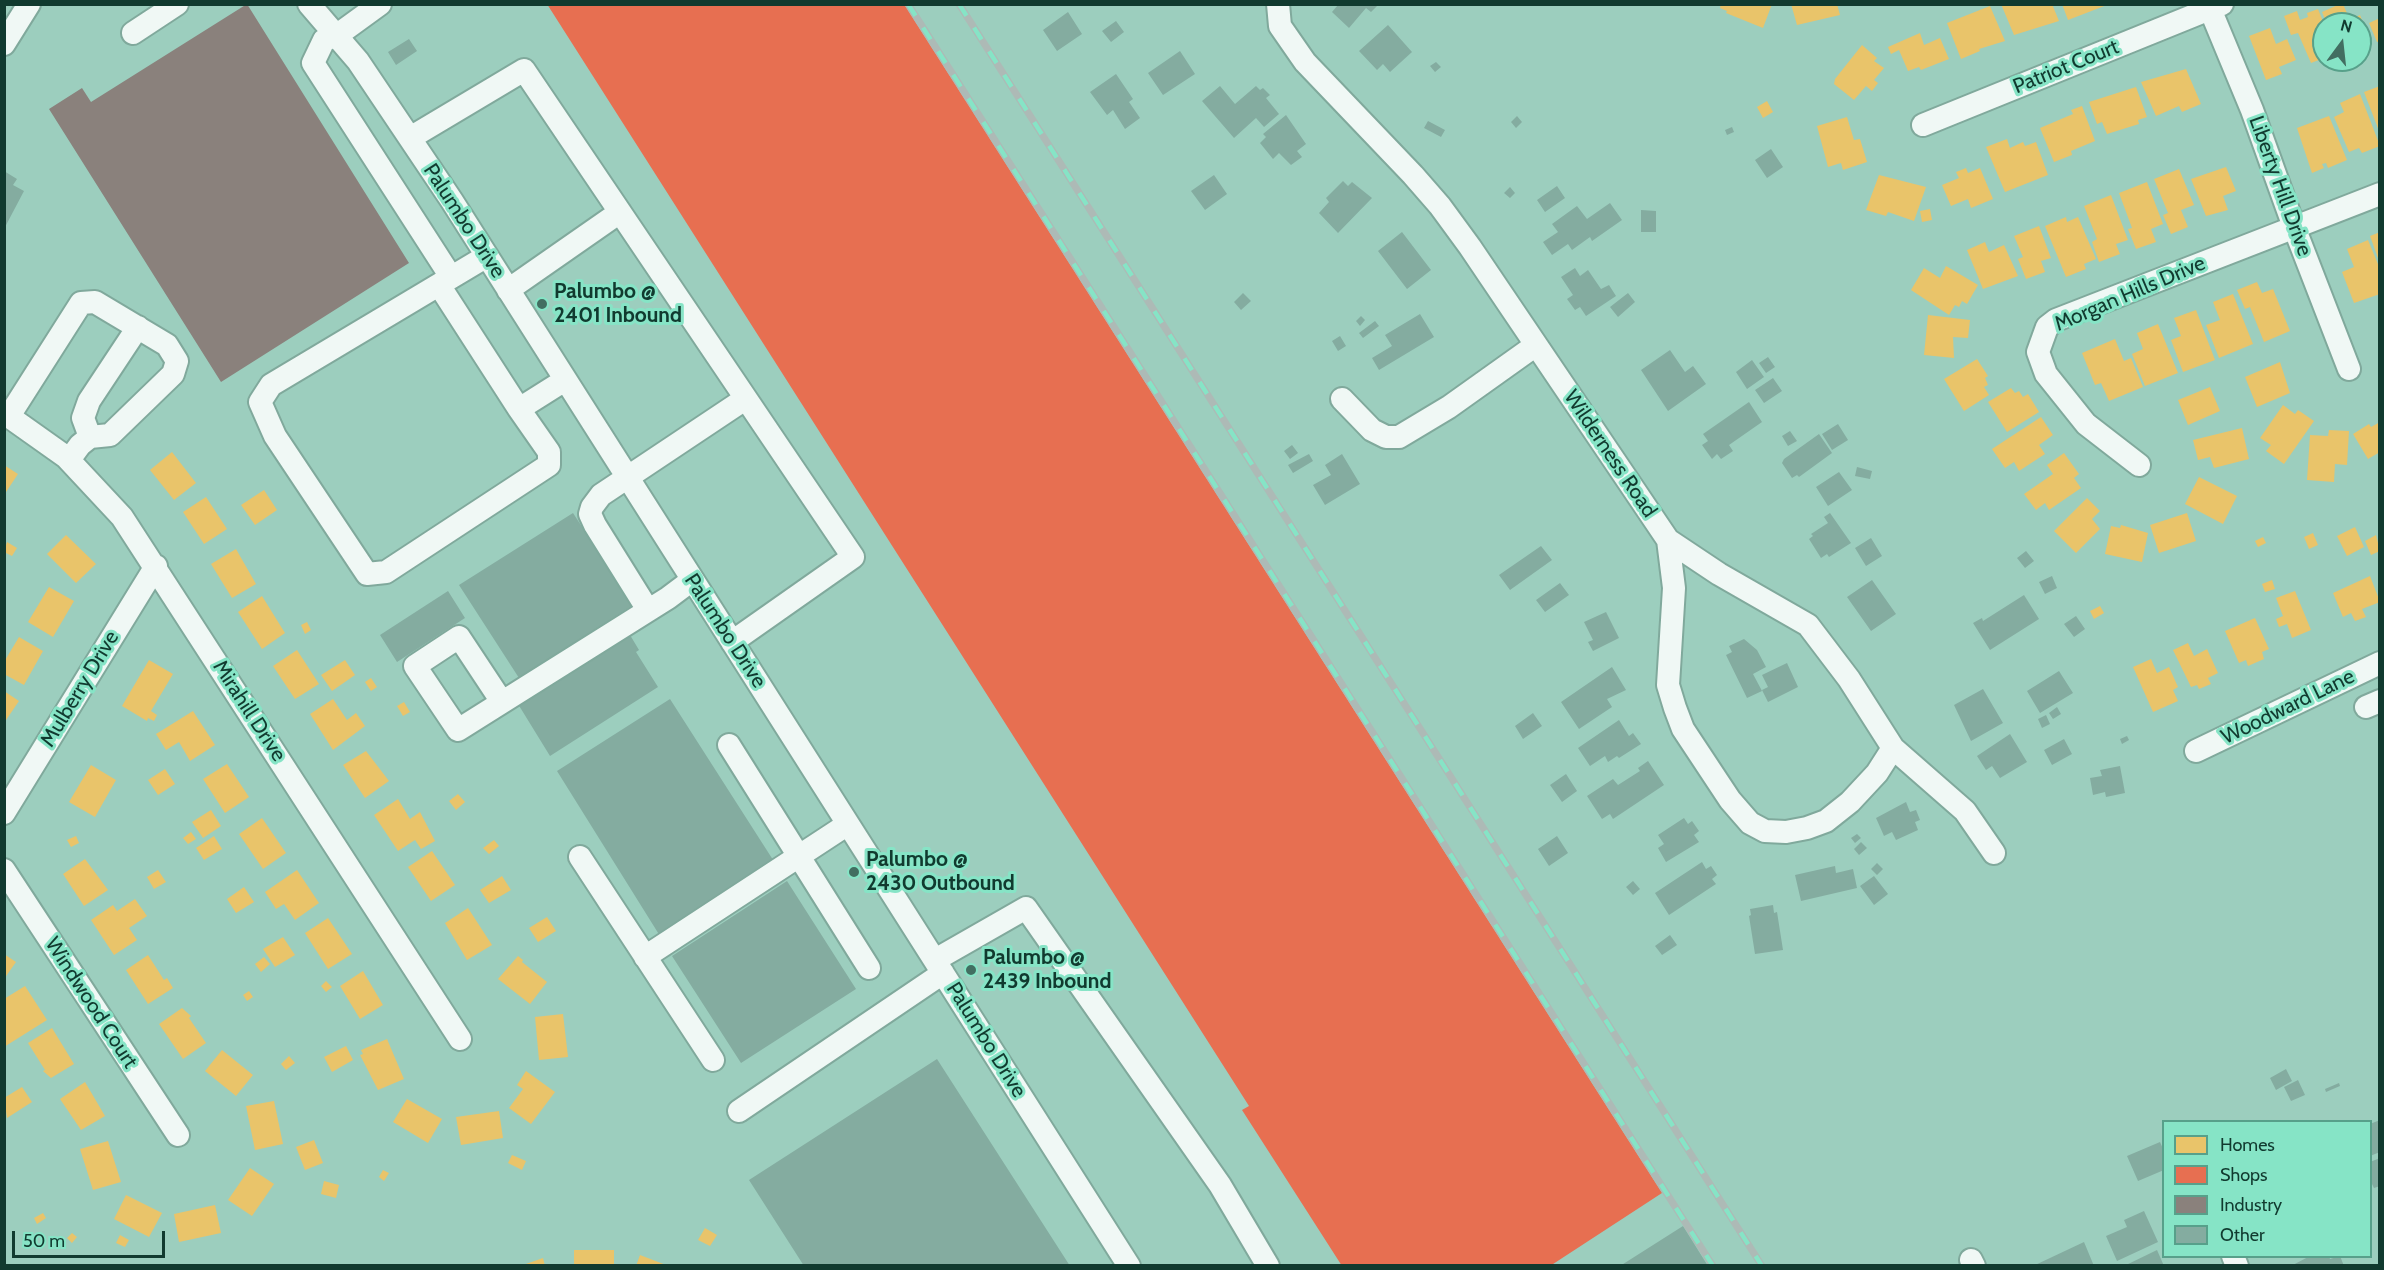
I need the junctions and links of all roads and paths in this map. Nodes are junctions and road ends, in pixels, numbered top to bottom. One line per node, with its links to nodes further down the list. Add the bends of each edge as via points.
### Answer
1 (28, 4): 9 (street)
2 (177, 4): 7 (street)
3 (309, 4): 8 (street, Palumbo Drive)
4 (380, 4): 8 (street)
5 (1278, 4): 19 (street, Wilderness Road, via 1281,26 1305,62 1440,206)
6 (2213, 6): 10 (street, Patriot Court); 14 (street, Liberty Hill Drive)
7 (133, 33)
8 (336, 36): 11 (street, Palumbo Drive, via 358,61); 16 (street, via 324,40 313,63)
9 (4, 44)
10 (1923, 125)
11 (410, 138): 13 (street, via 524,70); 15 (street, Palumbo Drive)
12 (2379, 194): 14 (street, Morgan Hills Drive)
13 (620, 212): 17 (street); 22 (street)
14 (2294, 227): 20 (street, Liberty Hill Drive); 28 (street, Morgan Hills Drive, via 2056,320 2048,327 2038,352 2046,374 2086,424)
15 (487, 256): 16 (street); 17 (street, Palumbo Drive)
16 (445, 281): 24 (street); 24 (street, via 271,385 260,402 275,436 367,574 386,572 549,465 549,452)
17 (508, 290): 21 (street, Palumbo Drive)
18 (138, 327): 25 (street, via 95,302 81,303); 26 (street, via 89,401 83,418); 26 (street, via 167,345 177,361 173,374 111,435)
19 (1536, 345): 23 (street, via 1398,438 1372,430); 30 (street, Wilderness Road)
20 (2349, 369)
21 (565, 380): 24 (street); 29 (street, Palumbo Drive)
22 (746, 399): 29 (street); 34 (street, via 853,557)
23 (1342, 399)
24 (519, 409)
25 (7, 415): 27 (street, Mirahill Drive)
26 (90, 437): 27 (street)
27 (69, 460): 31 (street, Mirahill Drive, via 122,518)
28 (2139, 465)
29 (627, 478): 32 (street, Palumbo Drive); 33 (street, via 601,495 590,514)
30 (1668, 540): 38 (street, Wilderness Road, via 1808,625 1829,650); 38 (street, via 1674,588 1668,685 1674,708 1683,729 1750,823 1765,831 1786,832 1826,820 1857,795)
31 (156, 566): 40 (street, Mulberry Drive); 49 (street, Mirahill Drive)
32 (692, 580): 33 (street); 34 (street, Palumbo Drive)
33 (648, 610): 36 (street)
34 (732, 642): 41 (street, Palumbo Drive)
35 (2379, 663): 39 (street, Woodward Lane)
36 (502, 702)
37 (729, 745): 43 (street)
38 (1893, 748): 42 (street, Wilderness Road, via 1965,811)
39 (2196, 751)
40 (4, 813)
41 (848, 824): 43 (street); 47 (street, Palumbo Drive)
42 (1994, 853)
43 (800, 855): 46 (street); 48 (street)
44 (580, 857): 46 (street)
45 (4, 870): 52 (street, Windwood Court)
46 (645, 957): 50 (street)
47 (939, 967): 51 (street); 53 (street, Palumbo Drive); 54 (street, via 1026,908 1220,1185)
48 (869, 968)
49 (460, 1039)
50 (713, 1060)
51 (739, 1111)
52 (178, 1135)
53 (1129, 1266)
54 (1268, 1266)

